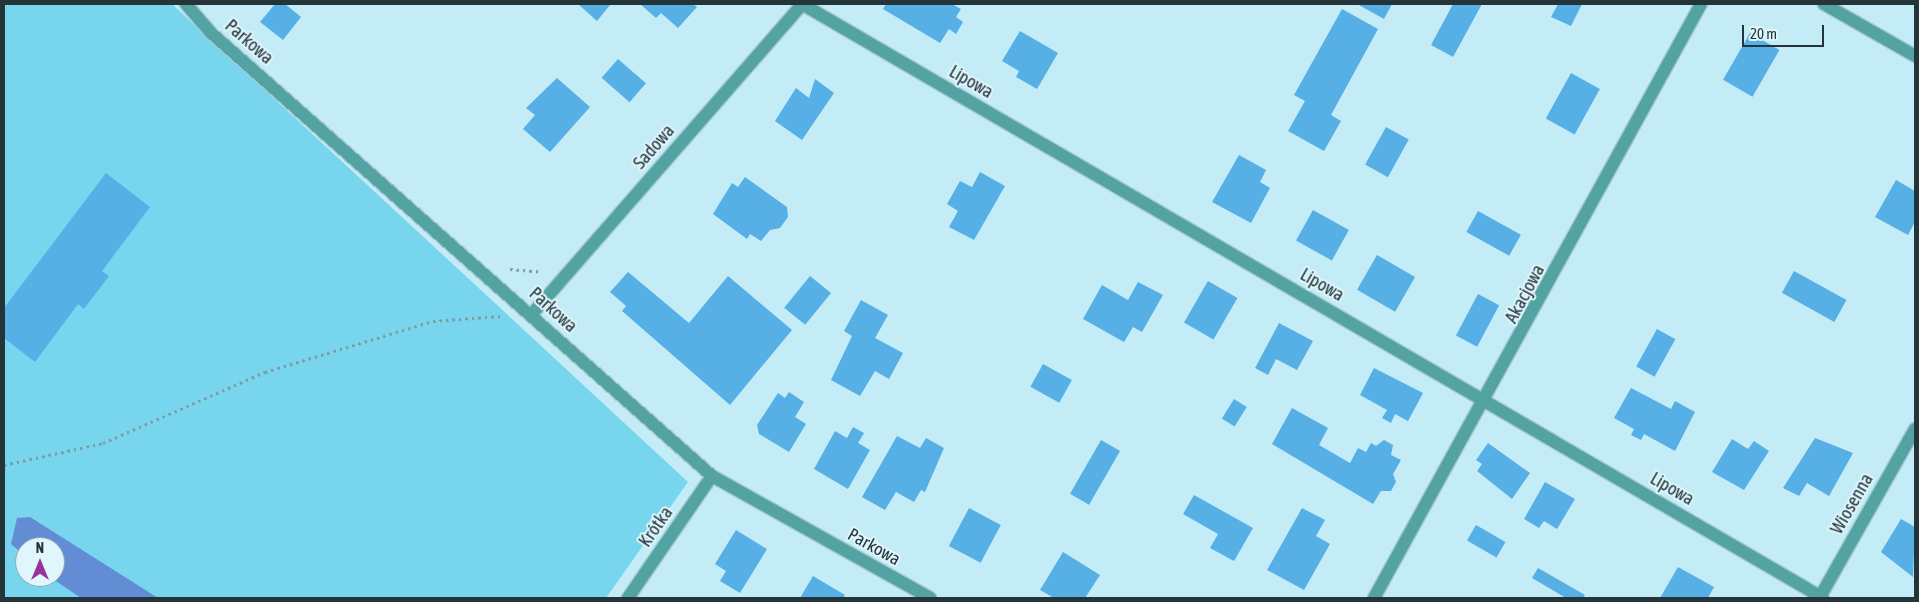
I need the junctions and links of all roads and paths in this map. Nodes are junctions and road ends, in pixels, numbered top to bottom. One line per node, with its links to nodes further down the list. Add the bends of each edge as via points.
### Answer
1 (186, 4): 6 (street, Parkowa, via 210,32)
2 (802, 4): 6 (street, Sadowa); 7 (street, Lipowa)
3 (1701, 4): 7 (street, Akacjowa)
4 (1824, 4): 5 (street)
5 (1915, 56)
6 (532, 314): 9 (path, via 433,321 265,372 103,443); 10 (street, Parkowa)
7 (1487, 401): 13 (street, Akacjowa); 14 (street, Lipowa)
8 (1915, 429): 14 (street, Wiosenna)
9 (4, 465)
10 (712, 476): 11 (street, Krótka); 12 (street, Parkowa)
11 (628, 598)
12 (930, 598)
13 (1374, 598)
14 (1821, 598)

